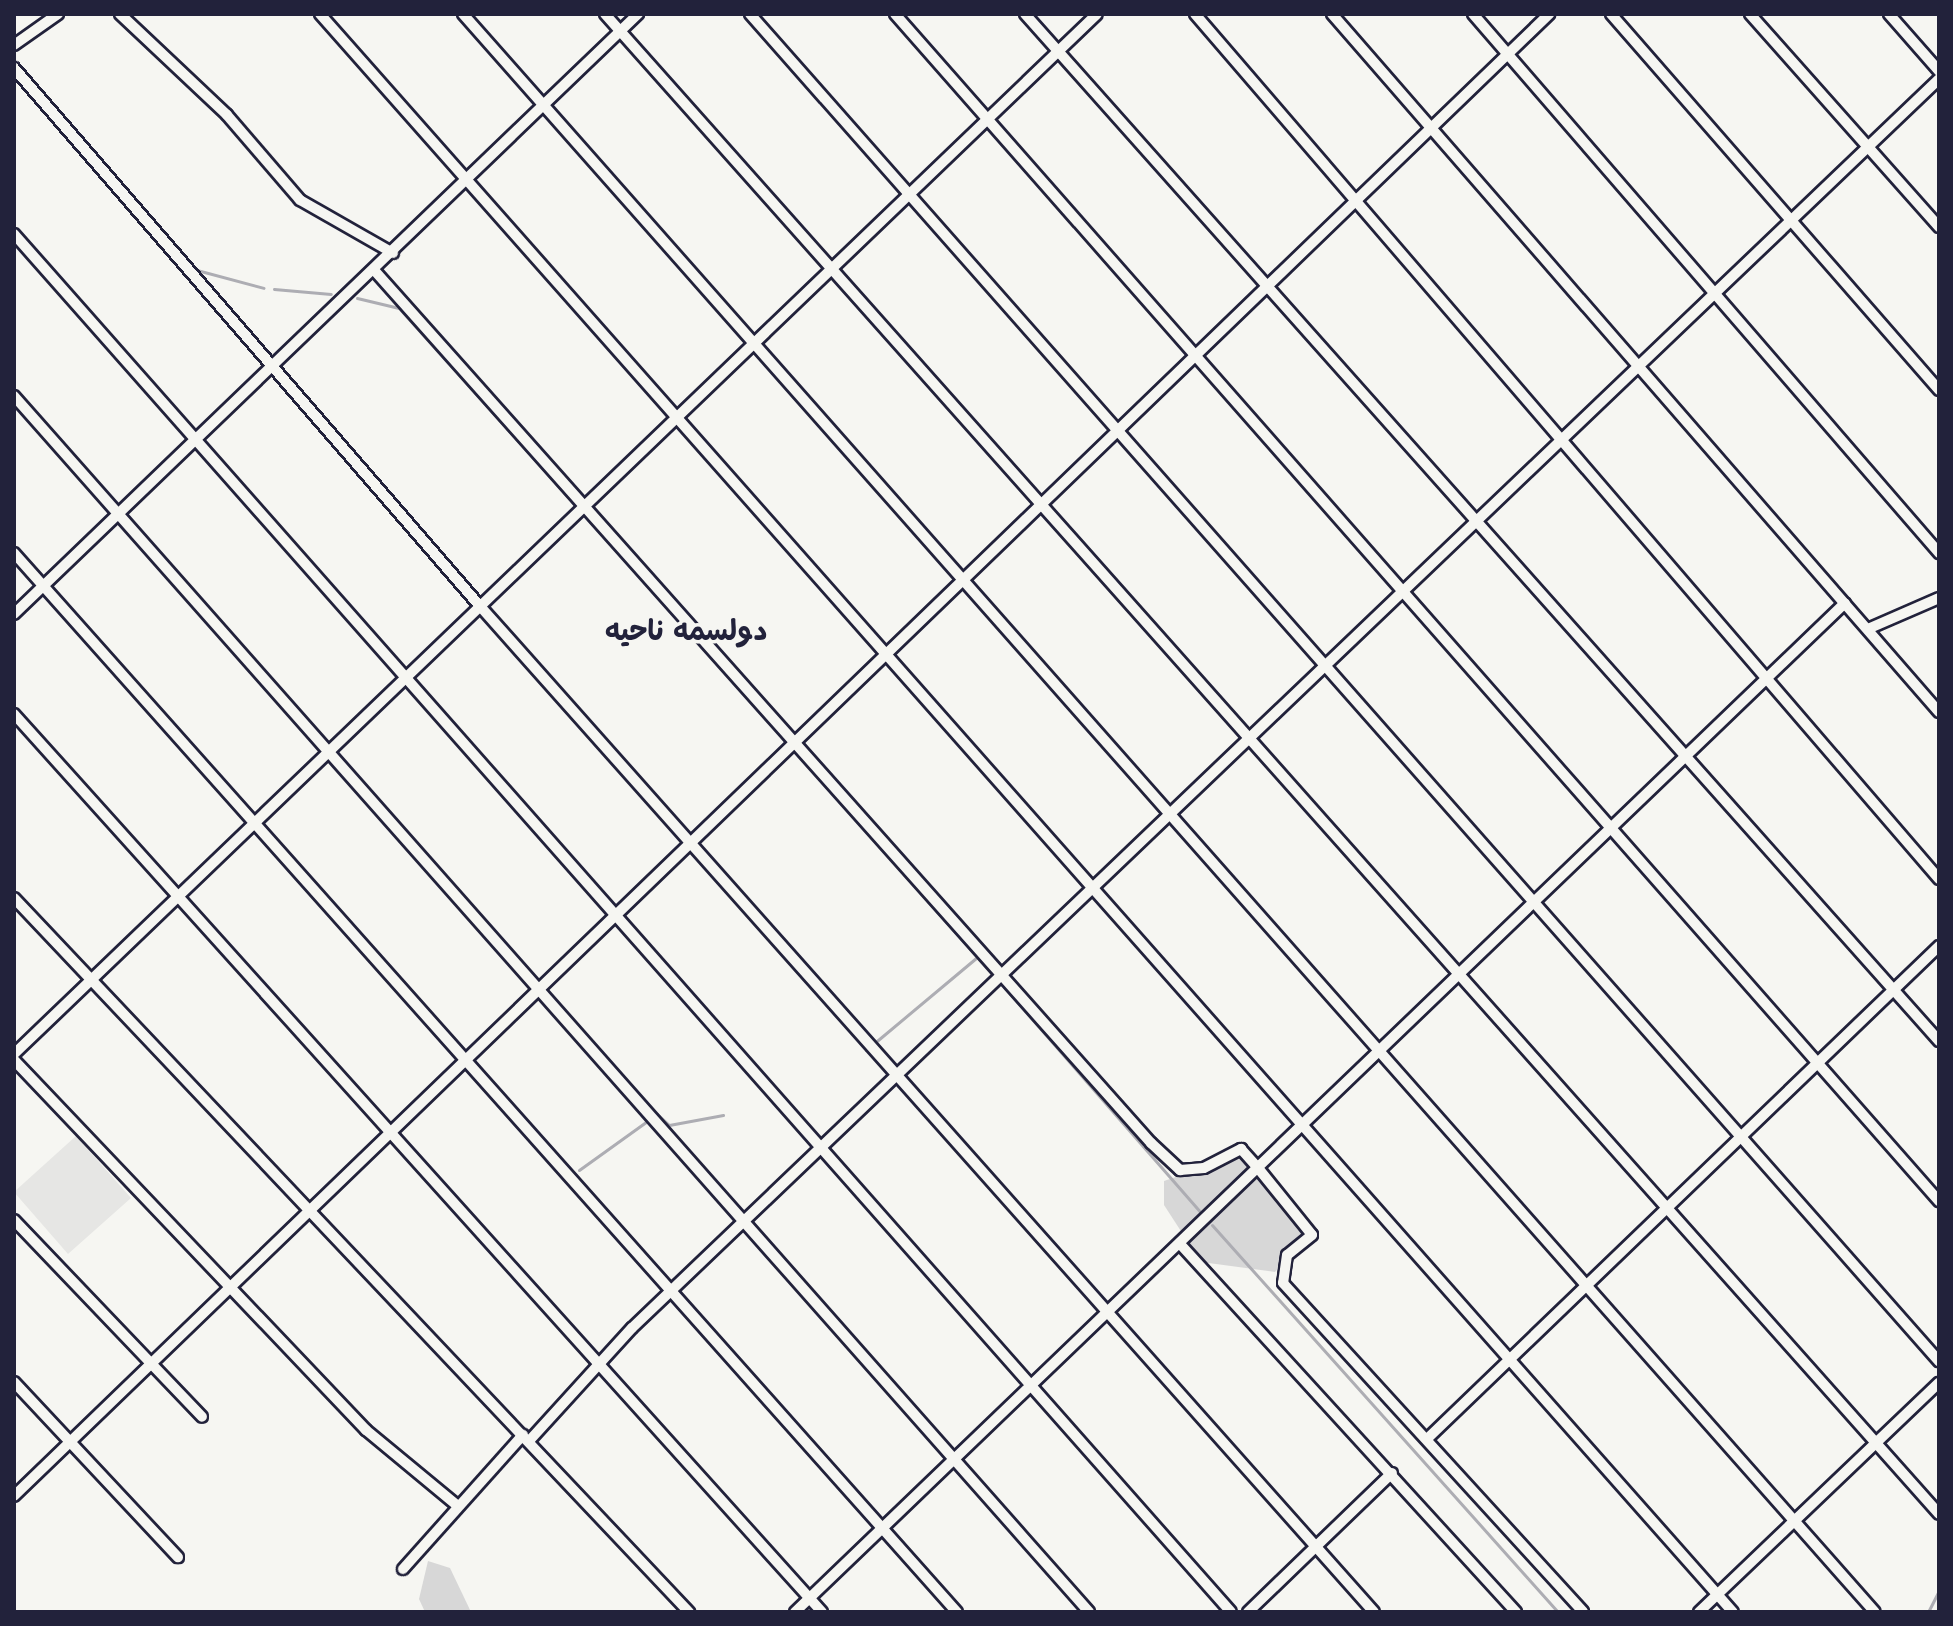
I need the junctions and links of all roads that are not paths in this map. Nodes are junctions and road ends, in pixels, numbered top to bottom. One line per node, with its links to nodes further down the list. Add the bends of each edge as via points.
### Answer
1 (58, 14): 19 (street)
2 (120, 14): 35 (street, via 227,115 300,200)
3 (320, 14): 29 (street)
4 (463, 14): 25 (street)
5 (605, 14): 18 (street)
6 (638, 14): 18 (street)
7 (750, 14): 30 (street)
8 (895, 14): 26 (street)
9 (1025, 14): 20 (street)
10 (1097, 14): 20 (street)
11 (1195, 14): 31 (street)
12 (1332, 14): 27 (street)
13 (1473, 14): 21 (street)
14 (1549, 14): 21 (street)
15 (1611, 14): 32 (street)
16 (1750, 14): 28 (street)
17 (1889, 14): 23 (street)
18 (620, 31): 25 (street); 36 (street)
19 (14, 45)
20 (1058, 51): 26 (street); 38 (street)
21 (1508, 54): 27 (street); 39 (street)
22 (14, 68): 42 (street)
23 (1939, 71)
24 (1939, 79): 28 (street)
25 (543, 105): 29 (street); 40 (street)
26 (987, 119): 30 (street); 41 (street)
27 (1431, 128): 31 (street); 43 (street)
28 (1866, 145): 32 (street); 33 (street)
29 (466, 178): 35 (street); 46 (street)
30 (910, 195): 36 (street); 47 (street)
31 (1357, 201): 38 (street); 49 (street)
32 (1792, 221): 39 (street); 44 (street)
33 (1939, 227)
34 (14, 234): 48 (street)
35 (393, 253): 37 (street)
36 (835, 268): 40 (street); 50 (street)
37 (374, 270): 42 (street); 51 (street)
38 (1268, 286): 41 (street); 53 (street)
39 (1716, 294): 43 (street); 55 (street)
40 (755, 345): 46 (street); 56 (street)
41 (1195, 356): 47 (street); 58 (street)
42 (270, 366): 48 (street); 61 (street)
43 (1639, 368): 49 (street); 60 (street)
44 (1939, 390)
45 (14, 396): 52 (street)
46 (677, 418): 51 (street); 64 (street)
47 (1118, 431): 50 (street); 65 (street)
48 (194, 439): 52 (street); 67 (street)
49 (1563, 442): 53 (street); 66 (street)
50 (1043, 503): 56 (street); 71 (street)
51 (588, 504): 61 (street); 70 (street)
52 (118, 513): 57 (street); 72 (street)
53 (1479, 522): 58 (street); 73 (street)
54 (14, 553): 57 (street)
55 (1939, 553)
56 (963, 580): 64 (street); 74 (street)
57 (43, 586): 62 (street); 75 (street)
58 (1404, 594): 65 (street); 76 (street)
59 (1939, 598): 63 (street)
60 (1845, 603): 63 (street); 66 (street)
61 (479, 605): 67 (street); 77 (street)
62 (14, 614)
63 (1870, 628): 68 (street)
64 (885, 653): 70 (street); 79 (street)
65 (1327, 668): 71 (street); 82 (street)
66 (1764, 675): 73 (street); 78 (street)
67 (407, 676): 72 (street); 83 (street)
68 (1939, 712)
69 (14, 714): 80 (street)
70 (795, 739): 77 (street); 87 (street)
71 (1252, 739): 74 (street); 85 (street)
72 (329, 753): 75 (street); 88 (street)
73 (1686, 756): 76 (street); 89 (street)
74 (1171, 816): 79 (street); 91 (street)
75 (252, 825): 80 (street); 93 (street)
76 (1611, 829): 82 (street); 94 (street)
77 (691, 840): 83 (street); 95 (street)
78 (1939, 879)
79 (1093, 889): 87 (street); 96 (street)
80 (173, 897): 86 (street); 97 (street)
81 (14, 898): 86 (street)
82 (1534, 902): 85 (street); 98 (street)
83 (613, 915): 88 (street); 99 (street)
84 (1939, 946): 89 (street)
85 (1460, 973): 91 (street); 102 (street)
86 (88, 976): 92 (street); 103 (street)
87 (1004, 976): 95 (street); 100 (street, via 1180,1170 1204,1168 1241,1149)
88 (536, 988): 93 (street); 105 (street)
89 (1894, 990): 90 (street); 94 (street)
90 (1939, 1041)
91 (1379, 1051): 96 (street); 107 (street)
92 (14, 1057): 108 (street)
93 (463, 1061): 97 (street); 109 (street)
94 (1817, 1063): 98 (street); 101 (street)
95 (899, 1076): 99 (street); 110 (street)
96 (1302, 1125): 100 (street); 111 (street)
97 (390, 1133): 103 (street); 113 (street)
98 (1742, 1137): 102 (street); 112 (street)
99 (821, 1150): 105 (street); 117 (street)
100 (1258, 1168): 106 (street); 119 (street, via 1312,1235 1287,1255 1283,1283)
101 (1939, 1201)
102 (1668, 1208): 107 (street); 122 (street)
103 (312, 1212): 108 (street); 120 (street)
104 (14, 1220): 114 (street)
105 (745, 1223): 109 (street); 123 (street)
106 (1181, 1245): 110 (street); 124 (street)
107 (1587, 1286): 111 (street); 128 (street)
108 (233, 1288): 114 (street); 126 (street, via 366,1430)
109 (674, 1290): 113 (street); 129 (street)
110 (1108, 1312): 117 (street); 130 (street)
111 (1509, 1359): 119 (street); 133 (street)
112 (1939, 1361)
113 (605, 1363): 120 (street); 134 (street)
114 (152, 1365): 118 (street); 121 (street)
115 (14, 1382): 121 (street)
116 (1939, 1383): 122 (street)
117 (1031, 1386): 123 (street); 140 (street)
118 (202, 1417)
119 (1429, 1437): 144 (street)
120 (526, 1438): 126 (street); 135 (street)
121 (71, 1442): 125 (street); 131 (street)
122 (1877, 1443): 127 (street); 128 (street)
123 (954, 1460): 129 (street); 139 (street)
124 (1392, 1473): 130 (street); 143 (street)
125 (14, 1496)
126 (458, 1506): 132 (street)
127 (1939, 1514)
128 (1795, 1522): 133 (street); 147 (street)
129 (883, 1528): 134 (street); 138 (street)
130 (1316, 1547): 141 (street); 142 (street)
131 (178, 1557)
132 (403, 1569)
133 (1718, 1594): 145 (street); 146 (street)
134 (810, 1598): 136 (street); 137 (street)
135 (689, 1612)
136 (795, 1612)
137 (822, 1612)
138 (957, 1612)
139 (1089, 1612)
140 (1231, 1612)
141 (1248, 1612)
142 (1374, 1612)
143 (1516, 1612)
144 (1583, 1612)
145 (1699, 1612)
146 (1733, 1612)
147 (1875, 1612)

